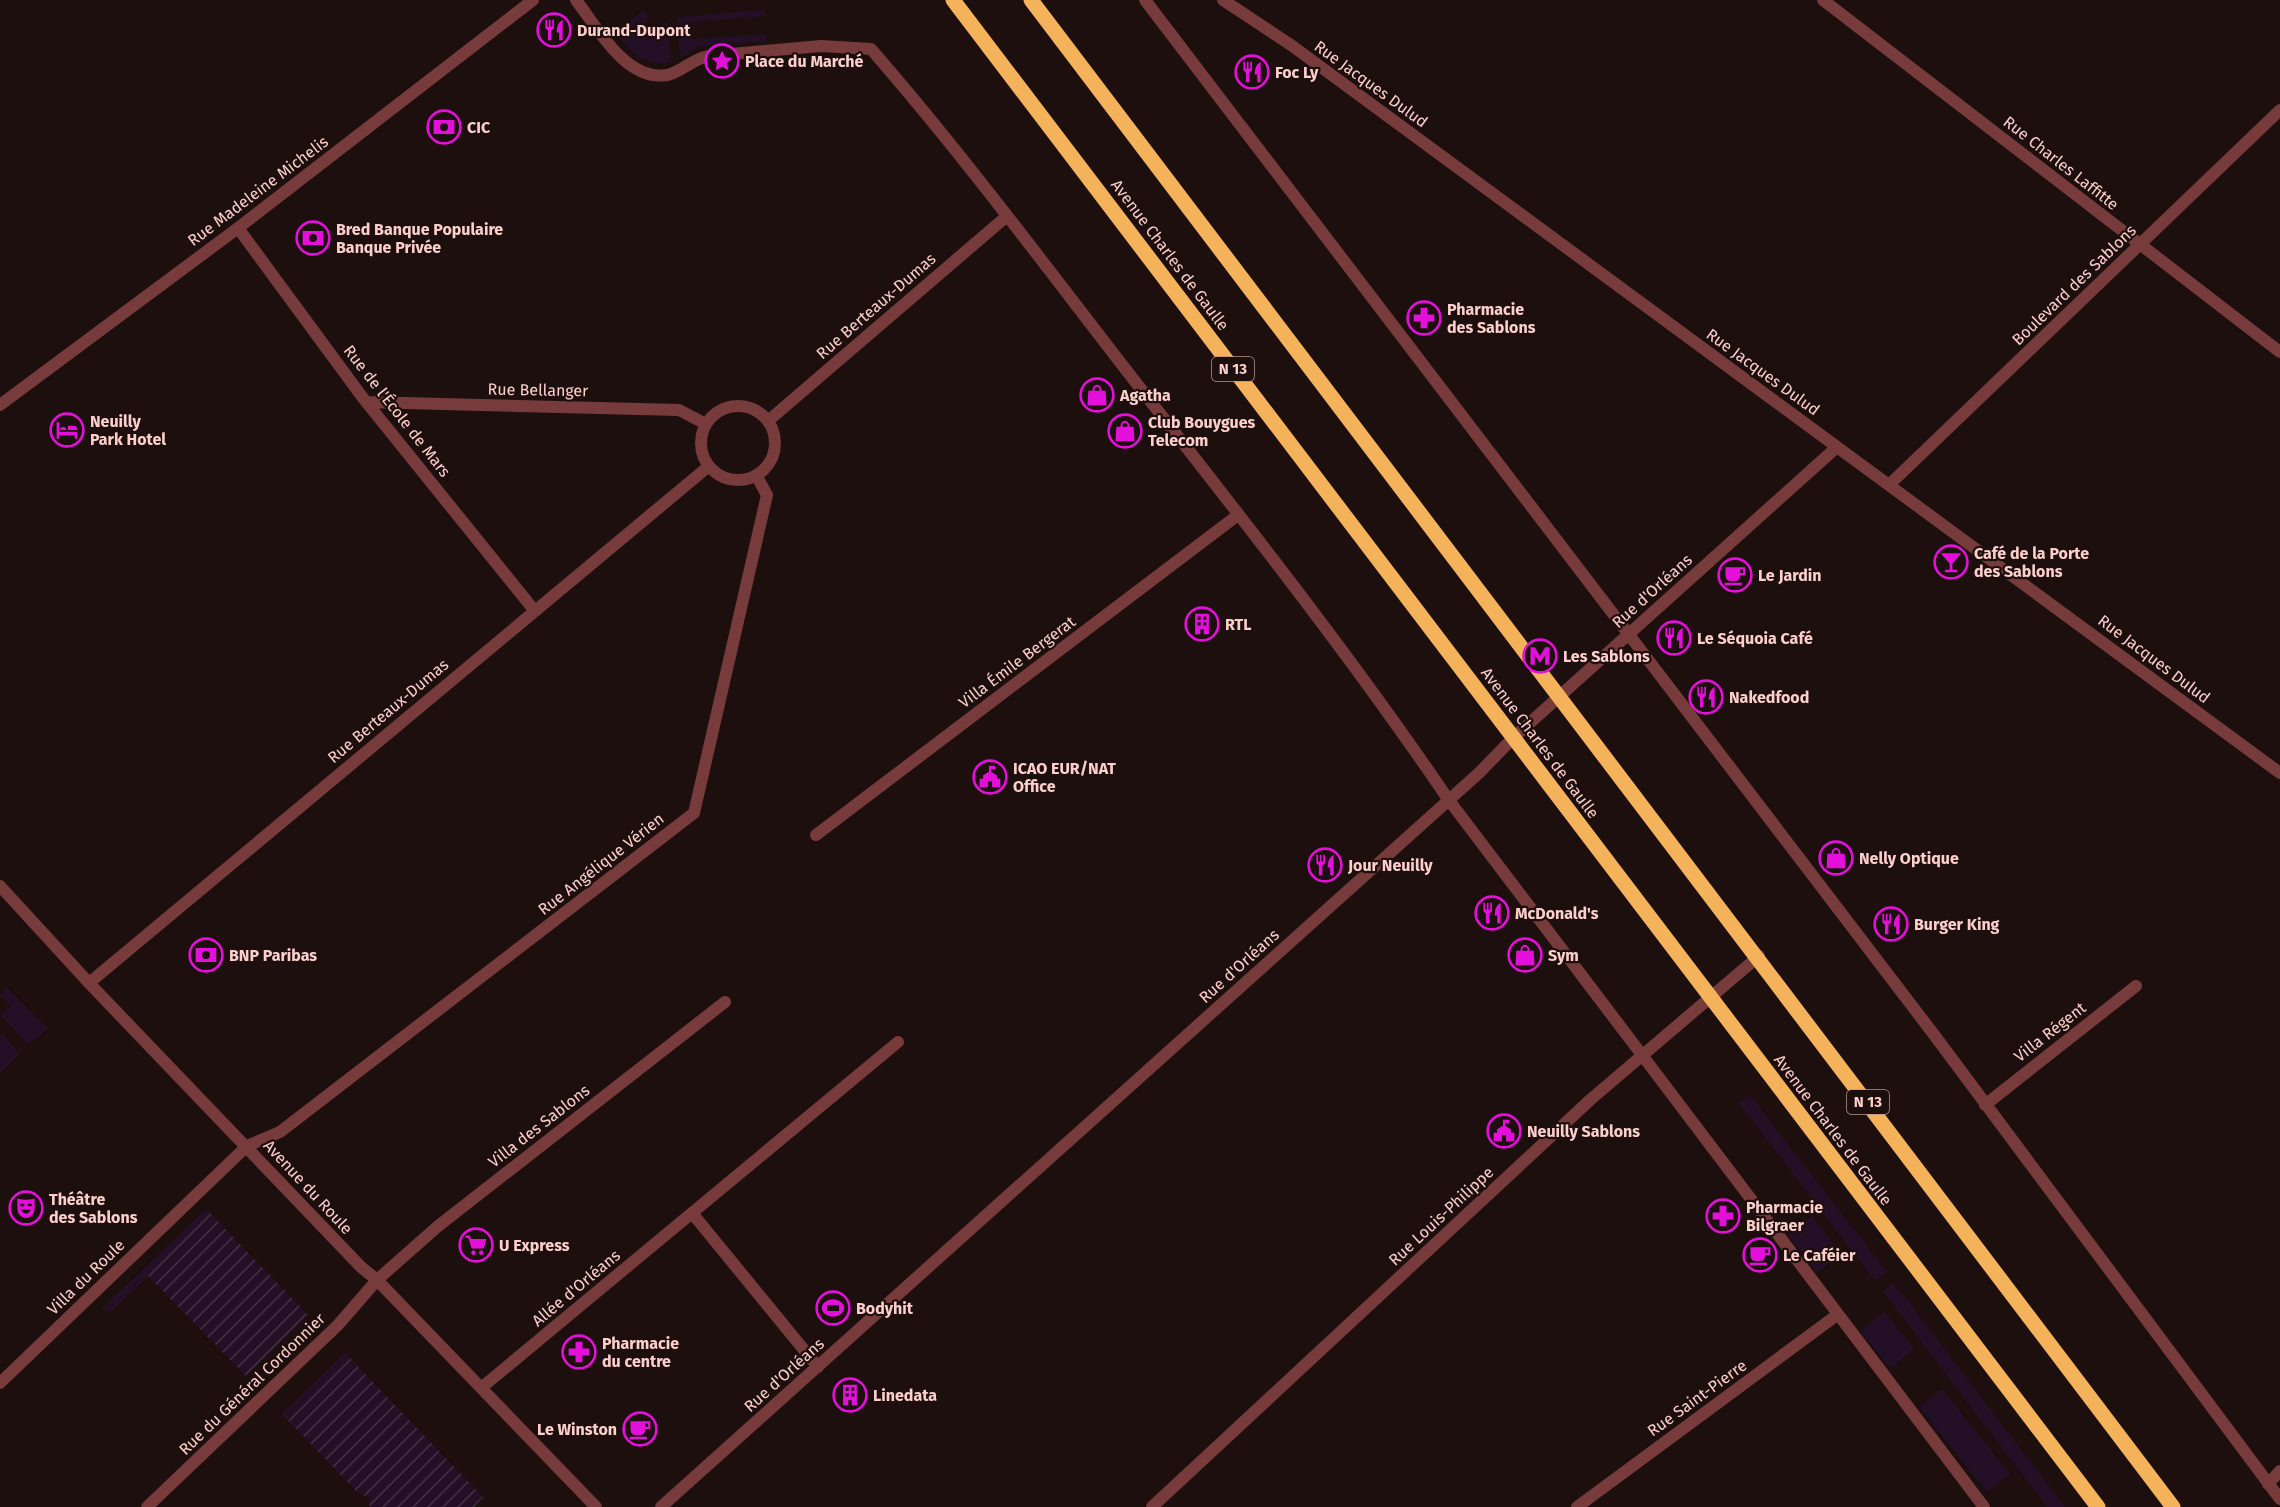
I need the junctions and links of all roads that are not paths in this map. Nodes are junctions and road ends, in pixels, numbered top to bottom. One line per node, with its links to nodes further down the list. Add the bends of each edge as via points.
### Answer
1 (533, 0): 10 (street, Rue Madeleine Michelis)
2 (576, 0): 9 (street, via 625,61 650,74 673,73 694,60 710,56 821,46 871,49 946,136)
3 (953, 0): 25 (main road, Avenue Charles de Gaulle / N 13)
4 (1031, 0): 24 (main road, N 13)
5 (1145, 0): 23 (street)
6 (1224, 0): 17 (street, Rue Jacques Dulud, via 1291,45)
7 (1823, 0): 11 (street, Rue Charles Laffitte)
8 (2280, 110): 11 (street, Boulevard des Sablons)
9 (1006, 216): 15 (street, Rue Berteaux-Dumas); 21 (street)
10 (238, 228): 13 (street, Rue de l'École de Mars); 14 (street, Rue Madeleine Michelis)
11 (2140, 245): 12 (street, Rue Charles Laffitte); 20 (street, Boulevard des Sablons)
12 (2280, 352)
13 (366, 402): 16 (street, Rue Bellanger, via 680,410); 22 (street, Rue de l'École de Mars)
14 (0, 405)
15 (768, 421): 16 (street, via 753,410 736,406 719,411); 19 (street, via 775,451)
16 (706, 424): 18 (street, via 701,438 702,453)
17 (1837, 447): 20 (street, Rue Jacques Dulud); 23 (street, Rue d'Orléans)
18 (709, 466): 19 (street, via 731,479); 22 (street, Rue Berteaux-Dumas)
19 (756, 476): 38 (street, Rue Angélique Vérien, via 767,495 694,813 280,1132)
20 (1890, 484): 26 (street, Rue Jacques Dulud)
21 (1238, 515): 27 (street, via 1389,712); 28 (street, Villa Émile Bergerat)
22 (534, 610): 31 (street, Rue Berteaux-Dumas)
23 (1629, 634): 24 (street, Rue d'Orléans); 37 (street)
24 (1559, 699): 25 (street, Rue d'Orléans); 30 (main road, N 13)
25 (1513, 738): 27 (street, Rue d'Orléans); 33 (main road, Avenue Charles de Gaulle / N 13)
26 (2280, 773)
27 (1448, 799): 36 (street); 42 (street, Rue d'Orléans)
28 (816, 835)
29 (0, 886): 31 (street, Avenue du Roule)
30 (1759, 956): 33 (street, Rue Louis-Philippe); 55 (main road, N 13)
31 (89, 983): 38 (street, Avenue du Roule)
32 (2136, 986): 37 (street, Villa Régent)
33 (1710, 996): 36 (street, Rue Louis-Philippe); 54 (main road, Avenue Charles de Gaulle / N 13)
34 (725, 1002): 40 (street, Villa des Sablons, via 437,1227)
35 (898, 1042): 39 (street, Allée d'Orléans)
36 (1642, 1055): 41 (street); 51 (street, Rue Louis-Philippe)
37 (1985, 1105): 46 (street)
38 (247, 1146): 40 (street, Avenue du Roule, via 361,1268); 43 (street, Villa du Roule)
39 (692, 1213): 42 (street); 44 (street, Allée d'Orléans)
40 (377, 1280): 44 (street, Avenue du Roule); 48 (street, Rue du Général Cordonnier, via 338,1325)
41 (1837, 1315): 52 (street, Rue Saint-Pierre); 53 (street)
42 (818, 1367): 50 (street, Rue d'Orléans)
43 (0, 1383)
44 (482, 1388): 49 (street, Avenue du Roule)
45 (2280, 1472): 46 (street)
46 (2268, 1484): 47 (street)
47 (2280, 1499)
48 (147, 1507)
49 (596, 1507)
50 (661, 1507)
51 (1152, 1507)
52 (1577, 1507)
53 (1984, 1507)
54 (2098, 1507)
55 (2173, 1507)

